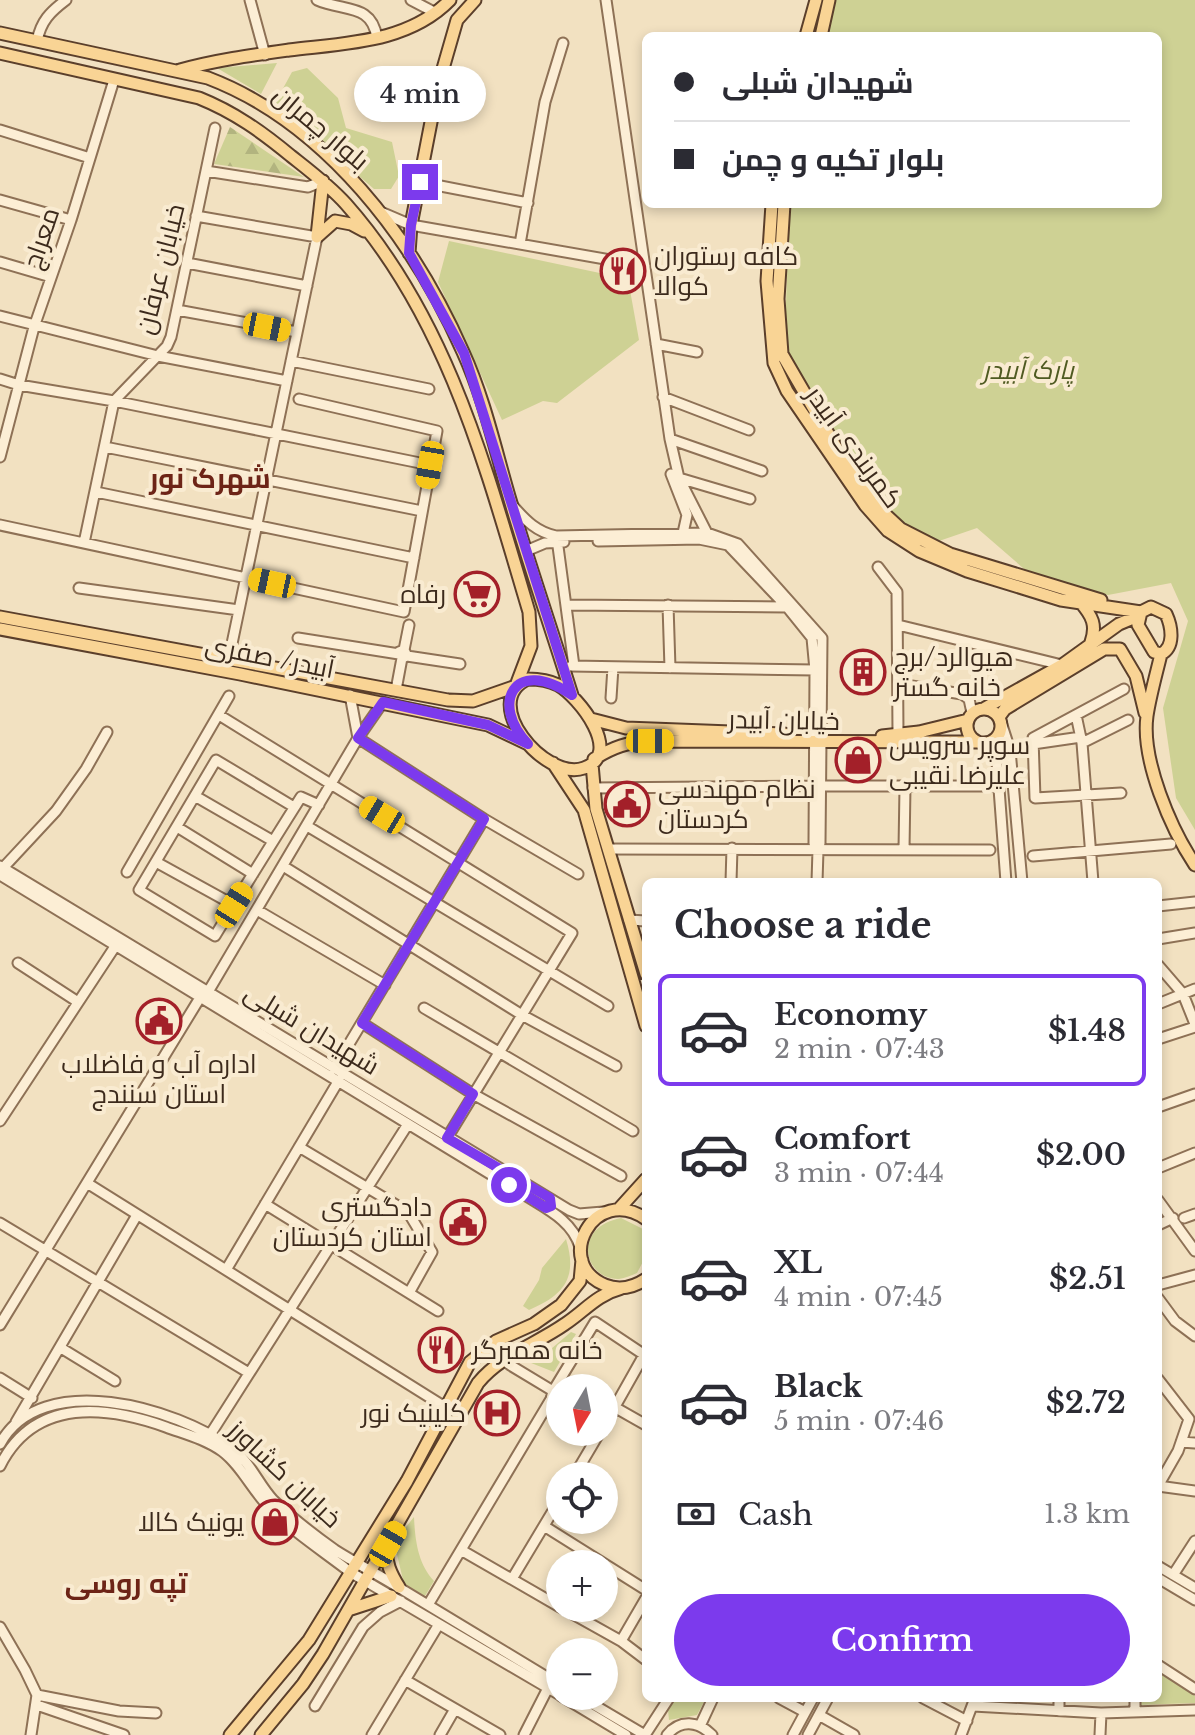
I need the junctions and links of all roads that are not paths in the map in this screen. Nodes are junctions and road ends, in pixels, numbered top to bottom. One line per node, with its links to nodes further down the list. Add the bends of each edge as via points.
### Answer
1 (66, 0): 16 (street, via 40,25)
2 (250, 0): 19 (street)
3 (317, 0): 15 (street, via 366,14 375,23)
4 (411, 0): 10 (street)
5 (475, 0): 11 (main road)
6 (606, 0): 42 (street)
7 (816, 0): 12 (main road)
8 (829, 0): 13 (main road)
9 (448, 2): 10 (main road); 11 (main road)
10 (434, 12): 15 (main road)
11 (457, 20): 27 (main road)
12 (807, 32)
13 (822, 32)
14 (0, 33): 16 (main road, بلوار چمران)
15 (377, 38): 19 (main road)
16 (37, 41): 20 (main road, بلوار چمران)
17 (563, 43): 29 (street, via 545,102)
18 (0, 53): 21 (main road, بلوار چمران)
19 (265, 55): 20 (main road)
20 (176, 71): 30 (main road, بلوار چمران, via 231,87 269,109 338,165)
21 (114, 80): 24 (street, معراج); 26 (main road, بلوار چمران, via 222,107)
22 (215, 128): 25 (street, خیابان عرفان)
23 (0, 130): 24 (street)
24 (90, 158): 34 (street, معراج)
25 (206, 171): 26 (street, via 308,187); 33 (street, خیابان عرفان)
26 (323, 181): 36 (main road, بلوار چمران); 37 (main road)
27 (420, 182): 29 (street); 35 (main road)
28 (0, 200): 34 (street)
29 (528, 203): 38 (street)
30 (375, 208): 35 (street); 39 (main road, بلوار چمران)
31 (772, 208): 85 (main road, کمربندی آبیدر, via 767,281 774,363 787,391 865,505 888,531 919,551 1018,588)
32 (784, 208): 88 (main road, کمربندی آبیدر, via 778,299 782,354 874,504 901,529 950,554)
33 (196, 216): 37 (street); 41 (street, خیابان عرفان)
34 (71, 220): 43 (street, معراج)
35 (411, 225): 38 (street); 39 (main road)
36 (370, 234): 37 (main road, via 335,221); 97 (main road, بلوار چمران, via 430,326 458,391 529,612)
37 (317, 237): 44 (street)
38 (520, 244): 42 (street)
39 (409, 253): 72 (main road, بلوار چمران, via 464,353)
40 (0, 262): 43 (street)
41 (187, 263): 44 (street); 45 (street, خیابان عرفان)
42 (645, 266): 49 (street)
43 (51, 277): 47 (street, معراج)
44 (307, 286): 48 (street)
45 (177, 310): 48 (street); 51 (street, خیابان عرفان, via 171,337)
46 (0, 316): 47 (street)
47 (34, 327): 51 (street); 55 (street, معراج)
48 (297, 332): 52 (street)
49 (656, 344): 50 (street); 57 (street)
50 (697, 352)
51 (158, 356): 54 (street); 59 (street, خیابان عرفان)
52 (291, 361): 54 (street); 56 (street)
53 (0, 379): 55 (street)
54 (287, 381): 61 (street)
55 (19, 385): 59 (street); 63 (street, معراج)
56 (429, 389)
57 (663, 397): 60 (street); 62 (street)
58 (299, 399): 66 (street, via 437,431)
59 (114, 401): 61 (street); 64 (street)
60 (749, 430)
61 (276, 434): 66 (street); 69 (street)
62 (670, 439): 67 (street); 68 (street); 76 (street, via 671,473 687,515)
63 (2, 442): 65 (street, معراج)
64 (105, 447): 69 (street); 70 (street)
65 (0, 457)
66 (430, 465): 73 (street)
67 (762, 471)
68 (679, 478): 71 (street); 77 (street)
69 (266, 479): 73 (street); 75 (street)
70 (96, 492): 75 (street); 79 (street)
71 (750, 499)
72 (512, 504): 78 (street, via 528,523); 80 (main road, بلوار چمران)
73 (422, 511): 81 (street)
74 (0, 525): 79 (street)
75 (257, 526): 81 (street); 83 (street)
76 (683, 533): 77 (street); 78 (street)
77 (707, 533): 128 (street, via 738,544 822,638)
78 (557, 539): 80 (street); 86 (street); 89 (street, via 715,541 728,545)
79 (84, 543): 83 (street)
80 (526, 551): 96 (main road, بلوار چمران)
81 (414, 558): 83 (street, via 404,612)
82 (878, 567): 94 (street, via 897,592)
83 (246, 578): 90 (street)
84 (79, 588): 90 (street)
85 (1081, 603): 88 (main road, کمربندی آبیدر); 99 (main road, via 1094,622)
86 (568, 605): 87 (street); 105 (street, via 573,666)
87 (668, 605): 89 (street); 106 (street)
88 (1108, 605): 91 (main road, کمربندی آبیدر)
89 (787, 607): 107 (street, via 812,638)
90 (239, 610): 102 (street)
91 (1139, 614): 99 (main road); 101 (main road, via 1138,625 1148,644); 101 (main road, via 1151,607 1166,614 1171,639)
92 (0, 617): 102 (main road, آبیدر/ صفری)
93 (409, 625): 100 (street)
94 (898, 625): 104 (street); 108 (street)
95 (0, 629): 112 (main road, آبیدر/ صفری)
96 (550, 629): 97 (main road, via 544,641); 113 (main road, بلوار چمران)
97 (531, 635): 109 (main road, بلوار چمران)
98 (298, 638): 100 (street)
99 (1090, 643): 104 (main road)
100 (403, 654): 103 (street); 111 (street)
101 (1161, 654): 122 (main road)
102 (229, 658): 111 (main road, آبیدر/ صفری)
103 (460, 664)
104 (1062, 665): 117 (main road)
105 (613, 667): 106 (street); 115 (street)
106 (670, 668): 107 (street)
107 (815, 670): 128 (street)
108 (899, 684): 120 (street, via 962,694 969,699); 126 (street)
109 (516, 685): 111 (main road, آبیدر/ صفری, via 464,702); 113 (main road, via 542,679); 131 (main road, via 510,708)
110 (1124, 689): 119 (street)
111 (396, 690)
112 (350, 695): 116 (main road, آبیدر/ صفری); 127 (street)
113 (572, 695): 121 (main road)
114 (229, 696): 118 (street)
115 (611, 698)
116 (383, 702): 127 (street); 131 (main road, آبیدر/ صفری, via 488,725)
117 (985, 708): 120 (main road); 124 (main road)
118 (219, 715): 135 (street); 162 (street)
119 (1076, 715): 129 (street); 132 (street, via 1033,738)
120 (970, 717): 126 (main road, خیابان آبیدر); 130 (main road, via 970,736)
121 (591, 719): 128 (main road, خیابان آبیدر, via 626,728); 133 (main road, via 599,740)
122 (1146, 719): 124 (main road, via 1136,676 1120,649 1112,647 1005,709); 160 (main road, via 1157,787 1170,823)
123 (1128, 720): 129 (street)
124 (1001, 721): 130 (main road, via 996,739); 169 (street, via 1010,750)
125 (107, 732): 163 (street, via 56,811)
126 (898, 734): 128 (main road, خیابان آبیدر)
127 (358, 738): 135 (street); 146 (street)
128 (818, 739): 130 (main road, خیابان آبیدر); 133 (main road, خیابان آبیدر, via 628,742); 136 (street)
129 (1081, 740): 132 (street); 142 (street)
130 (982, 743): 137 (street, via 997,762)
131 (528, 744): 134 (main road)
132 (1033, 744): 142 (street, via 1035,798)
133 (593, 762): 134 (main road, via 581,769); 139 (main road)
134 (553, 763): 145 (main road)
135 (331, 784): 143 (street); 159 (street)
136 (818, 786): 138 (street); 139 (street); 154 (street)
137 (999, 786): 138 (street); 168 (street)
138 (905, 787): 153 (street)
139 (593, 788): 145 (main road)
140 (1121, 793): 142 (street)
141 (195, 796): 144 (street, via 216,760); 148 (street); 149 (street)
142 (1086, 796): 156 (street)
143 (319, 805): 144 (street, via 301,797); 147 (street)
144 (294, 807): 149 (street)
145 (590, 810): 152 (main road); 194 (main road)
146 (484, 819): 159 (street); 165 (street)
147 (307, 826): 161 (street); 171 (street)
148 (177, 827): 158 (street); 164 (street)
149 (273, 841): 164 (street)
150 (1171, 844): 156 (street)
151 (732, 848): 152 (street); 154 (street); 166 (street)
152 (608, 849): 176 (main road)
153 (904, 849): 154 (street); 155 (street)
154 (818, 850): 167 (street)
155 (990, 850)
156 (1091, 852): 157 (street); 170 (street)
157 (1033, 856)
158 (156, 862): 173 (street); 173 (street, via 139,890 215,936)
159 (459, 862): 171 (street); 185 (street, via 572,933)
160 (1195, 865)
161 (283, 866): 175 (street); 180 (street)
162 (127, 872)
163 (1, 874): 181 (street, شهیدان شبلی); 188 (street, شهیدان شبلی)
164 (253, 874): 173 (street)
165 (578, 874)
166 (731, 878)
167 (817, 878)
168 (1006, 878)
169 (1022, 878)
170 (1093, 878)
171 (435, 902): 180 (street); 185 (street)
172 (1195, 902): 174 (street)
173 (234, 905)
174 (1162, 906)
175 (257, 910): 186 (street); 188 (street)
176 (629, 920): 177 (street); 182 (main road)
177 (642, 921)
178 (1195, 933): 179 (street)
179 (1162, 938)
180 (409, 944): 186 (street); 195 (street)
181 (116, 945): 188 (street, شهیدان شبلی); 190 (street)
182 (642, 961)
183 (18, 963): 190 (street)
184 (1162, 970): 189 (street)
185 (549, 971): 192 (street); 195 (street)
186 (385, 985): 196 (street)
187 (1195, 989): 189 (street)
188 (205, 994): 201 (street, شهیدان شبلی); 202 (street, شهیدان شبلی); 214 (street)
189 (1183, 994): 191 (street); 197 (street)
190 (78, 1002): 206 (street)
191 (1162, 1002)
192 (608, 1006)
193 (424, 1008): 199 (street)
194 (642, 1011)
195 (522, 1015): 199 (street); 200 (street)
196 (362, 1023): 201 (street); 203 (street)
197 (1195, 1026): 198 (street)
198 (1162, 1038)
199 (498, 1052): 203 (street); 208 (street)
200 (616, 1066)
201 (334, 1069): 209 (street, شهیدان شبلی)
202 (339, 1080): 207 (street, شهیدان شبلی); 210 (street)
203 (473, 1094): 209 (street); 213 (street)
204 (1195, 1094): 205 (street)
205 (1162, 1106)
206 (0, 1121)
207 (408, 1124): 216 (street); 217 (street, شهیدان شبلی)
208 (633, 1131)
209 (447, 1138): 217 (street, شهیدان شبلی)
210 (299, 1147): 216 (street); 218 (street)
211 (1195, 1153): 212 (street)
212 (1162, 1166)
213 (621, 1176)
214 (87, 1183): 222 (street); 229 (street)
215 (642, 1183): 220 (main road)
216 (367, 1188): 228 (street); 238 (street, via 408,1212 432,1252)
217 (548, 1203): 220 (street, شهیدان شبلی, via 579,1214); 231 (street, شهیدان شبلی, via 577,1236)
218 (265, 1204): 228 (street); 232 (street)
219 (1162, 1205): 224 (street)
220 (612, 1211): 223 (main road, via 629,1210); 231 (main road, via 588,1226)
221 (1195, 1214): 225 (street)
222 (137, 1215): 232 (street); 234 (street)
223 (642, 1217)
224 (1173, 1218): 227 (street); 230 (street)
225 (1184, 1218)
226 (0, 1223): 229 (street)
227 (1162, 1223)
228 (331, 1244): 238 (street); 243 (street)
229 (45, 1251): 234 (street); 242 (street)
230 (1195, 1251)
231 (581, 1254): 237 (main road, via 593,1278); 239 (main road, via 580,1281)
232 (226, 1270): 243 (street)
233 (1195, 1275): 236 (street)
234 (98, 1283): 248 (street); 252 (street)
235 (642, 1283): 237 (main road)
236 (1162, 1284)
237 (622, 1288): 245 (main road, via 600,1295)
238 (409, 1293): 244 (street)
239 (568, 1299): 245 (main road, via 581,1303); 260 (main road, via 550,1315 480,1351)
240 (0, 1303): 242 (street)
241 (1162, 1303): 247 (street)
242 (10, 1309): 246 (street)
243 (289, 1310): 252 (street); 260 (street)
244 (438, 1311)
245 (579, 1313): 276 (main road, via 490,1368)
246 (0, 1325)
247 (1195, 1336)
248 (61, 1348): 255 (street); 258 (street)
249 (642, 1354): 253 (street, via 595,1322)
250 (642, 1361): 259 (street)
251 (510, 1365): 257 (street)
252 (249, 1373): 265 (street)
253 (567, 1374)
254 (0, 1378): 258 (street)
255 (115, 1381)
256 (1162, 1384): 267 (street, via 1189,1419)
257 (546, 1392)
258 (32, 1398): 264 (street)
259 (618, 1404)
260 (445, 1407): 278 (main road)
261 (618, 1409): 263 (street)
262 (546, 1411): 277 (street)
263 (642, 1423)
264 (15, 1425): 265 (street, خیابان کشاورز, via 60,1404 94,1400 155,1413); 266 (street, خیابان کشاورز)
265 (208, 1438): 266 (street, خیابان کشاورز, via 128,1415 89,1410 49,1419); 278 (street, خیابان کشاورز, via 235,1450 273,1500)
266 (4, 1442): 269 (street)
267 (1181, 1442): 268 (street); 270 (street)
268 (1195, 1443)
269 (0, 1466)
270 (1162, 1478)
271 (1162, 1487): 272 (street)
272 (1195, 1491)
273 (546, 1523): 274 (street)
274 (544, 1526): 282 (street); 284 (street)
275 (1195, 1541): 280 (street)
276 (388, 1544): 281 (main road); 286 (main road, via 386,1557)
277 (461, 1550): 282 (street); 289 (street)
278 (353, 1567): 281 (street, خیابان کشاورز); 330 (main road, via 309,1640)
279 (1162, 1568): 280 (street)
280 (1173, 1575): 285 (street)
281 (370, 1576): 286 (street, خیابان کشاورز); 291 (main road)
282 (512, 1579): 287 (street)
283 (1162, 1580): 288 (street)
284 (642, 1587)
285 (1195, 1588)
286 (397, 1595): 289 (street, خیابان کشاورز); 291 (main road); 293 (street, خیابان کشاورز); 313 (street, via 363,1627)
287 (546, 1599)
288 (1195, 1600)
289 (428, 1605): 298 (street, خیابان کشاورز)
290 (642, 1605): 295 (street)
291 (350, 1609): 327 (main road, via 303,1684)
292 (586, 1622): 295 (street)
293 (439, 1624): 299 (street); 300 (street, خیابان کشاورز)
294 (0, 1627): 303 (street)
295 (621, 1641): 296 (street)
296 (642, 1657)
297 (1162, 1668): 301 (street)
298 (546, 1677)
299 (405, 1680): 314 (street); 331 (street)
300 (546, 1687)
301 (1195, 1689)
302 (546, 1692): 334 (street)
303 (37, 1700): 322 (street); 328 (street); 329 (street)
304 (666, 1702): 319 (street)
305 (711, 1702): 326 (street)
306 (786, 1702): 320 (street)
307 (811, 1702): 320 (street)
308 (826, 1702): 324 (street)
309 (931, 1702): 325 (street)
310 (974, 1702): 318 (street); 325 (street)
311 (1059, 1702): 318 (street)
312 (1135, 1702): 321 (street)
313 (315, 1706)
314 (455, 1709): 332 (street); 333 (street)
315 (586, 1710): 335 (street, خیابان کشاورز)
316 (603, 1710): 336 (street)
317 (1195, 1710): 321 (street)
318 (1059, 1711): 323 (street)
319 (660, 1712): 336 (street); 337 (street)
320 (805, 1712): 339 (street)
321 (1135, 1712): 323 (street)
322 (156, 1713)
323 (1101, 1713): 343 (street)
324 (819, 1715): 340 (street); 341 (street)
325 (967, 1721): 342 (street)
326 (700, 1726): 337 (street, via 679,1724); 338 (street)
327 (263, 1733)
328 (31, 1735)
329 (124, 1735)
330 (230, 1735)
331 (372, 1735)
332 (440, 1735)
333 (500, 1735)
334 (524, 1735)
335 (626, 1735)
336 (645, 1735)
337 (665, 1735)
338 (712, 1735)
339 (793, 1735)
340 (808, 1735)
341 (854, 1735)
342 (961, 1735)
343 (1100, 1735)

